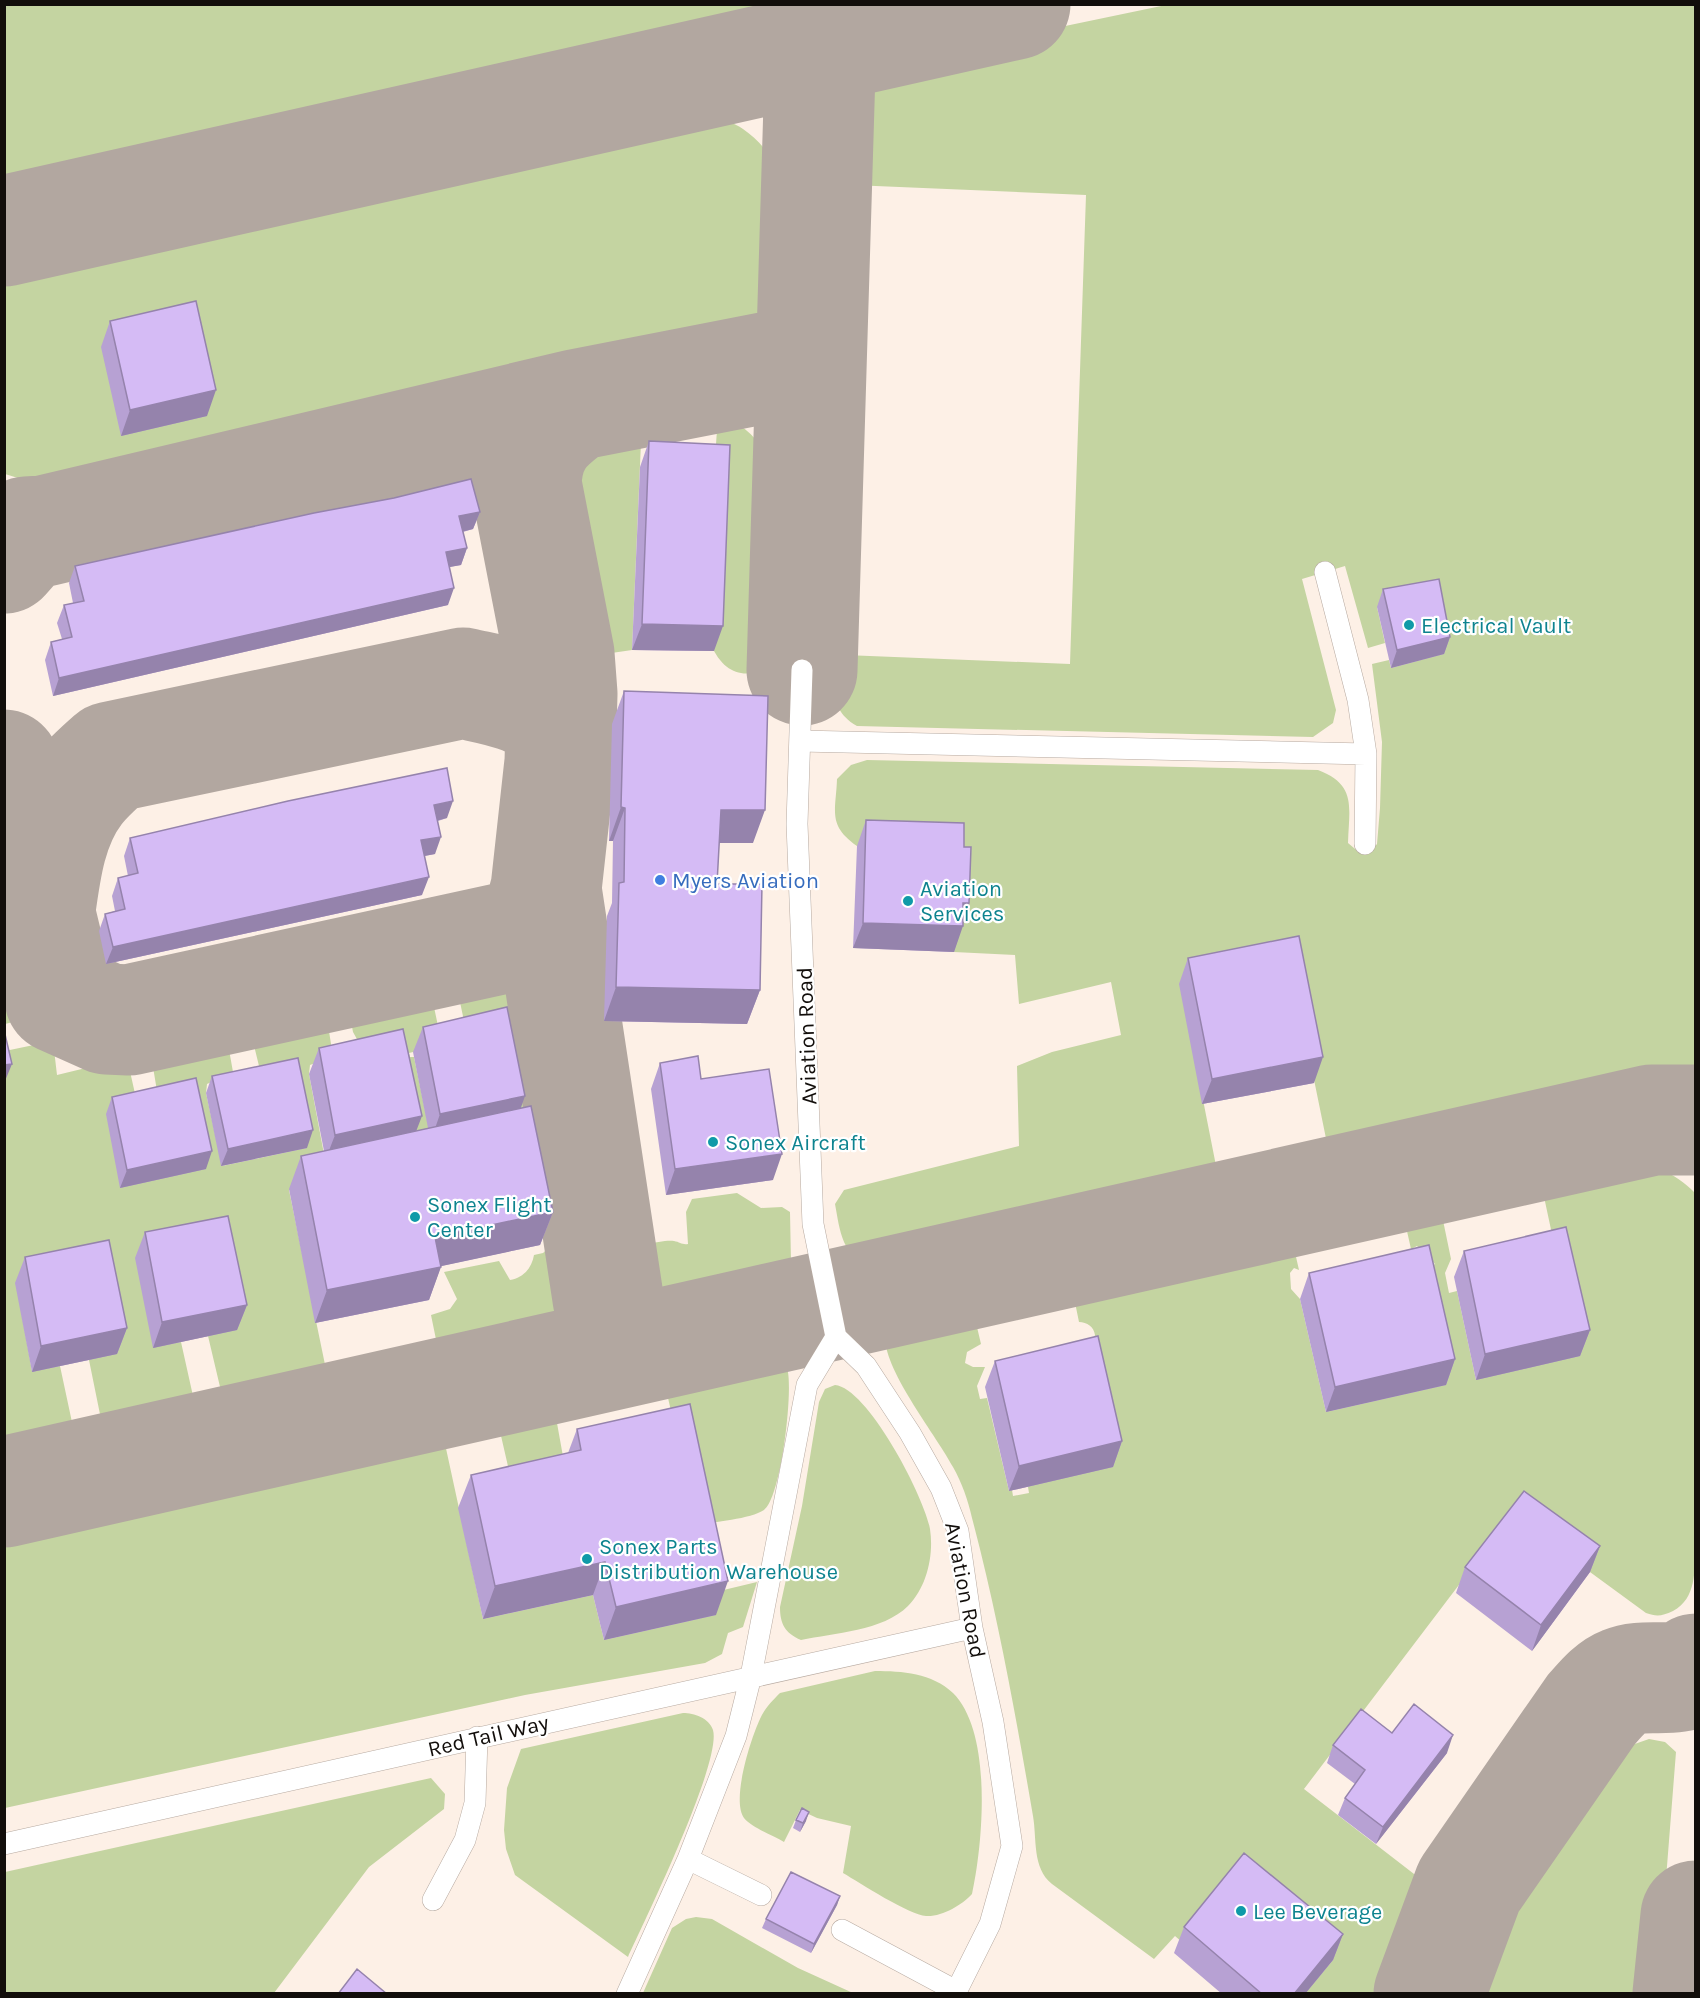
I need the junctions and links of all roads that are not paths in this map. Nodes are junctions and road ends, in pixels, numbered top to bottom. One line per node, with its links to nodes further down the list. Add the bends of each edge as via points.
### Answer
1 (1325, 572): 4 (lane, via 1358,700)
2 (802, 670): 3 (lane, Aviation Road)
3 (800, 741): 4 (lane); 6 (lane, Aviation Road, via 797,824 813,1224)
4 (1366, 754): 5 (lane)
5 (1365, 844)
6 (836, 1337): 7 (lane, Aviation Road, via 866,1366 941,1488 958,1531); 8 (lane, via 807,1386)
7 (972, 1628): 8 (lane, Red Tail Way); 15 (lane, Aviation Road, via 993,1722 1012,1846 990,1924)
8 (751, 1676): 9 (lane, Red Tail Way); 11 (lane, via 736,1736)
9 (477, 1737): 10 (lane, Red Tail Way); 13 (lane, via 475,1803 467,1831)
10 (4, 1844)
11 (688, 1859): 12 (lane); 16 (lane)
12 (761, 1895)
13 (432, 1900)
14 (842, 1930): 15 (lane)
15 (956, 1992)
16 (627, 1994)

